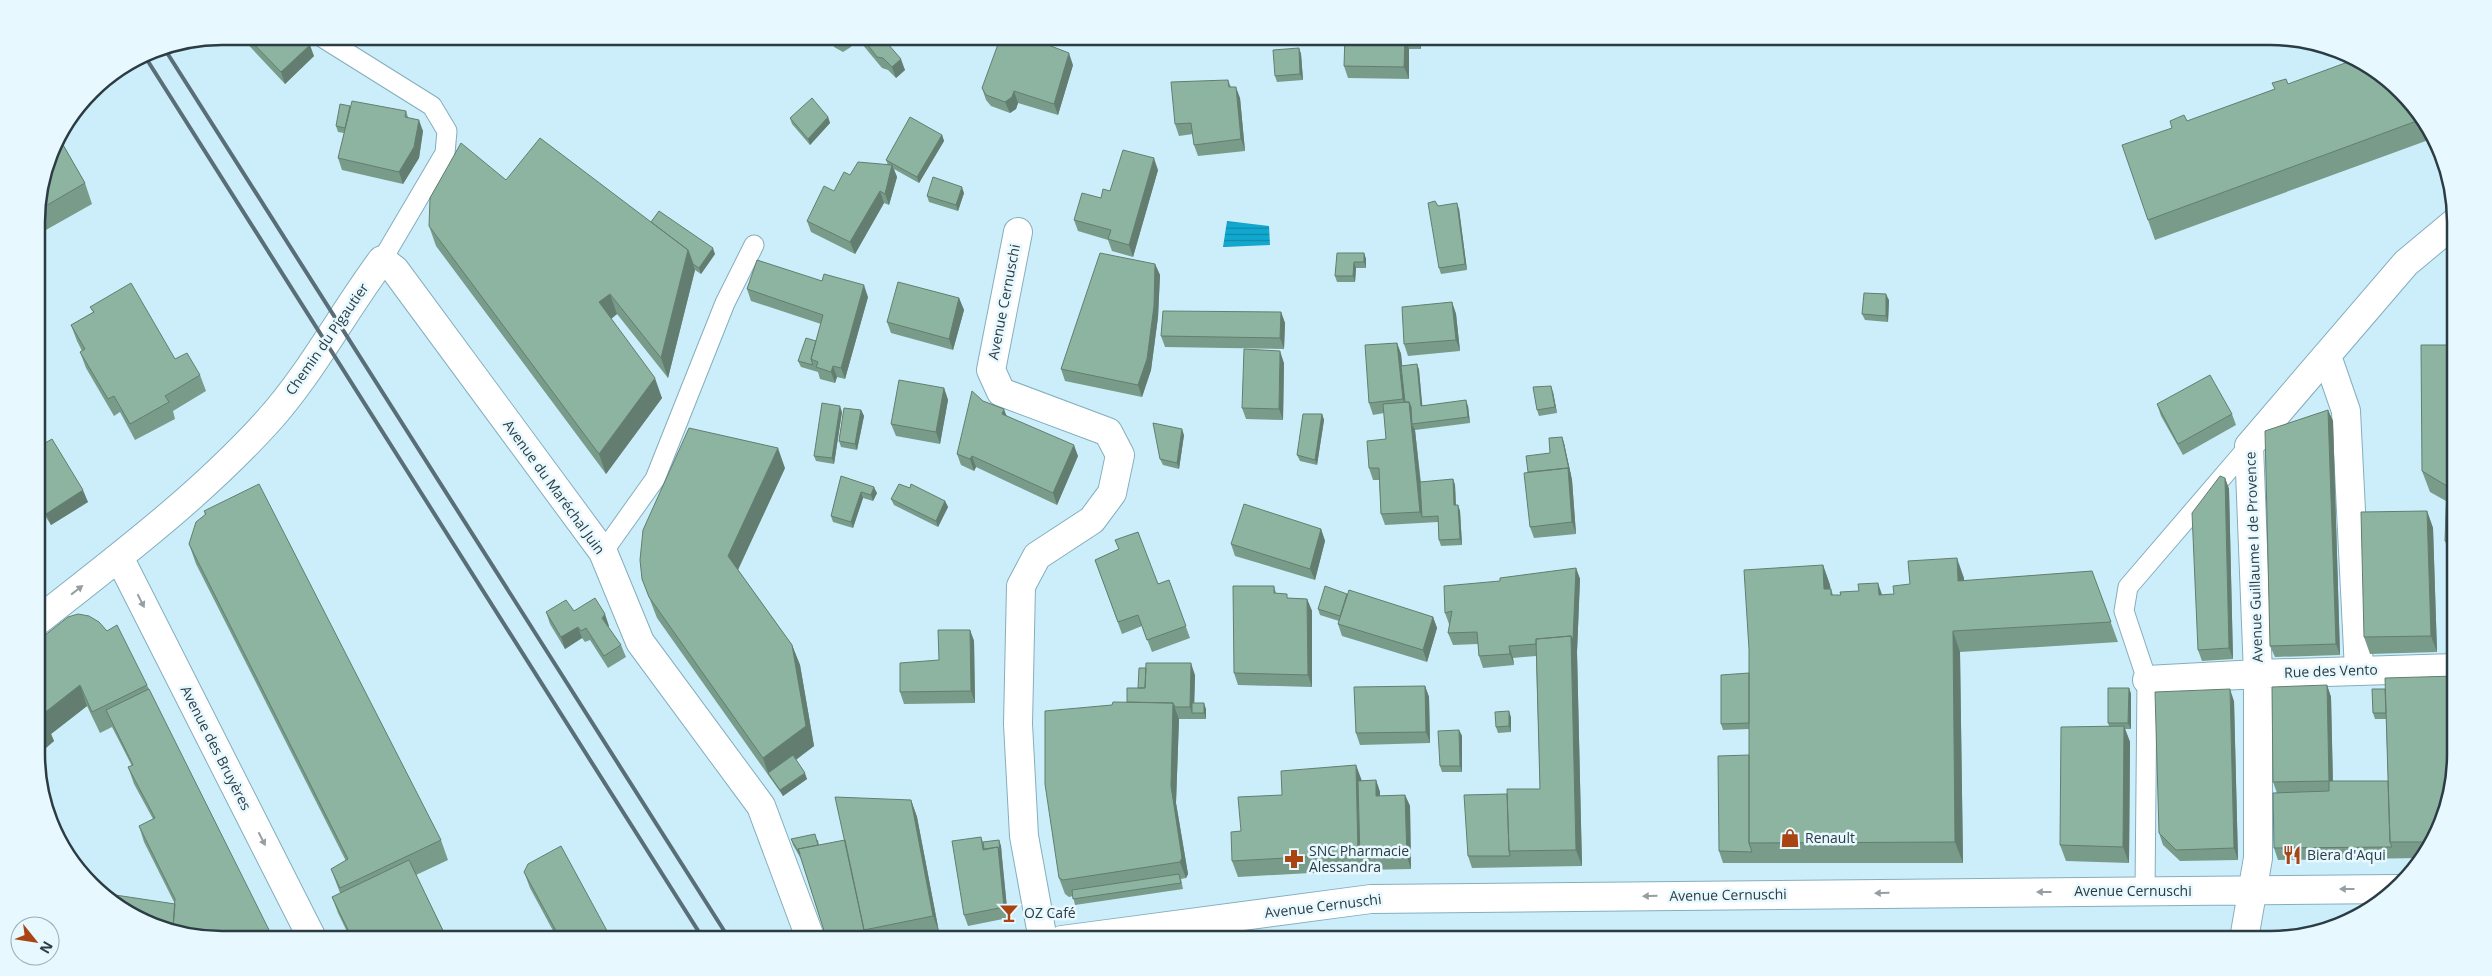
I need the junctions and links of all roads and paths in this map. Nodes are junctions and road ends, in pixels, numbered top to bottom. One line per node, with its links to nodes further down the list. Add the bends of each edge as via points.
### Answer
1 (334, 45): 5 (lane, Chemin du Pigautier, via 432,106 447,130 445,152)
2 (2447, 229): 6 (street, Avenue Guillaume I de Provence, via 2406,263)
3 (1018, 232): 20 (street, Avenue Cernuschi, via 991,370 1001,392 1108,432 1120,455 1112,493 1092,520 1036,556 1021,586 1018,724 1024,836)
4 (754, 245): 8 (lane, via 725,303 655,478)
5 (382, 260): 8 (street, Avenue du Maréchal Juin, via 401,278); 9 (street, Chemin du Pigautier, via 307,371 269,420 191,498)
6 (2327, 356): 7 (street, Avenue Guillaume I de Provence); 12 (street, via 2346,411)
7 (2249, 446): 13 (street, Avenue Guillaume I de Provence); 14 (lane, via 2128,587 2124,611)
8 (603, 552): 19 (street, Avenue du Maréchal Juin, via 640,642 761,806)
9 (119, 557): 10 (street, Chemin du Pigautier, one-way to 9); 18 (street, Avenue des Bruyères, one-way to 18)
10 (45, 615)
11 (2447, 668): 12 (street, Rue des Vento)
12 (2359, 670): 13 (street, Rue des Vento)
13 (2258, 674): 14 (street, Rue des Vento); 16 (street, Avenue Guillaume I de Provence, via 2258,858)
14 (2146, 680): 17 (lane)
15 (2386, 888): 16 (street, Avenue Cernuschi, one-way to 16)
16 (2253, 890): 17 (street, Avenue Cernuschi); 22 (street, Avenue Guillaume I de Provence)
17 (2145, 892): 21 (street, Avenue Cernuschi, one-way to 21, via 1370,899)
18 (308, 931)
19 (808, 931)
20 (1041, 931)
21 (1130, 931)
22 (2245, 931)

